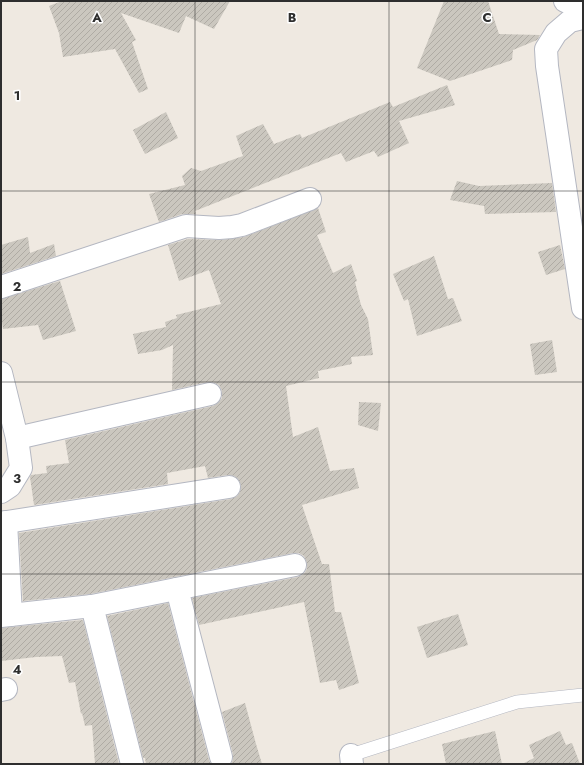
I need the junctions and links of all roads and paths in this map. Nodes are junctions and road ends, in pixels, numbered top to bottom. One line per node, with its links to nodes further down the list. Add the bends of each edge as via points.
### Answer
1 (565, 1): 2 (street)
2 (583, 9)
3 (583, 18): 6 (street, via 570,21 556,33 546,48 546,66)
4 (310, 199): 5 (street, via 242,225 212,228 186,226)
5 (1, 287)
6 (583, 308)
7 (1, 373): 9 (street)
8 (210, 394): 9 (street)
9 (17, 438): 11 (street, via 21,468 10,486)
10 (229, 487): 12 (street)
11 (1, 492)
12 (4, 523): 16 (street)
13 (295, 565): 14 (street)
14 (177, 589): 15 (street); 18 (street)
15 (92, 606): 16 (street); 20 (street)
16 (6, 616)
17 (583, 695): 19 (lane, via 517,702)
18 (221, 757)
19 (352, 760)
20 (132, 764)

